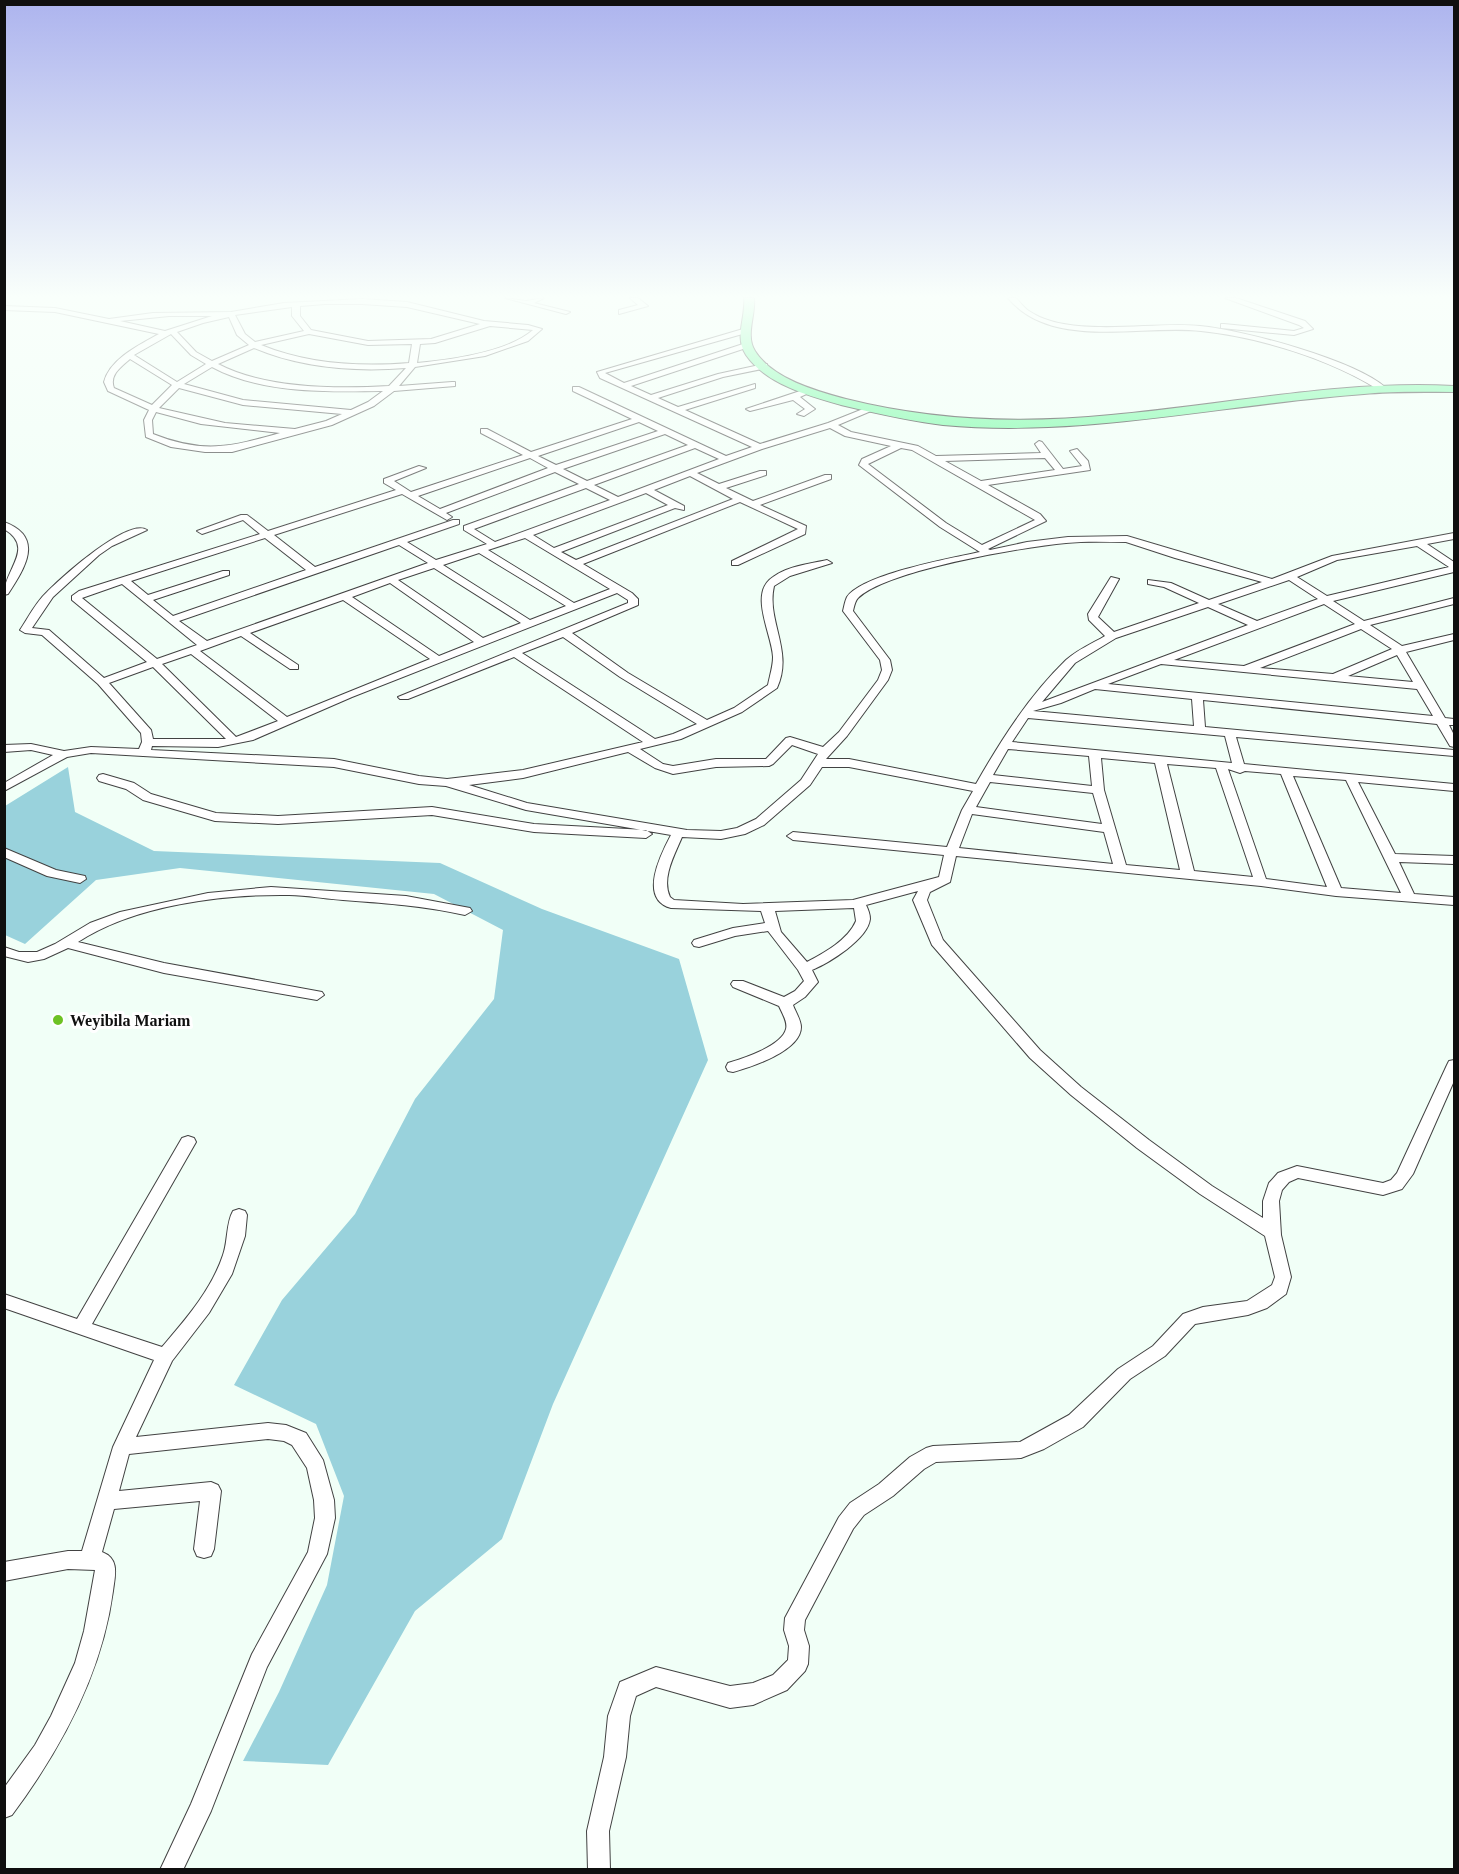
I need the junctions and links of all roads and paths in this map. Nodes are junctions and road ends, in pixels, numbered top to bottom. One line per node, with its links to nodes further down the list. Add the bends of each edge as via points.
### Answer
1 (109, 385): 19 (street)
2 (175, 385): 19 (street)
3 (181, 385): 23 (street, via 238,402)
4 (301, 385): 13 (street)
5 (394, 385): 13 (street)
6 (434, 385): 13 (street)
7 (625, 385): 18 (street)
8 (693, 385): 18 (street)
9 (799, 385): 16 (main road)
10 (1378, 385): 12 (street)
11 (752, 386): 21 (street)
12 (1382, 388): 15 (main road); 22 (main road, via 1037,425 951,423)
13 (391, 389): 23 (street)
14 (576, 389): 25 (street)
15 (1455, 389)
16 (809, 391): 17 (street); 22 (main road)
17 (794, 397): 20 (street); 24 (street, via 811,409)
18 (650, 398): 21 (street)
19 (154, 408): 29 (street, via 225,425); 29 (street, via 147,427 149,435 182,446 232,449)
20 (750, 409)
21 (677, 410): 33 (street)
22 (868, 410): 26 (street)
23 (353, 412): 29 (street)
24 (801, 414)
25 (639, 418): 28 (street); 36 (street)
26 (831, 425): 30 (street, via 854,436); 33 (street)
27 (484, 431): 36 (street)
28 (666, 431): 32 (street); 40 (street)
29 (296, 432)
30 (902, 444): 37 (street); 68 (street, via 863,465 943,525)
31 (1039, 444): 35 (street)
32 (695, 445): 38 (street); 46 (street)
33 (759, 447): 38 (street)
34 (1074, 451): 41 (street, via 1088,467)
35 (1045, 454): 37 (street); 41 (street)
36 (527, 455): 40 (street); 49 (street)
37 (935, 459): 45 (street)
38 (727, 460): 42 (street)
39 (422, 468): 49 (street, via 387,481)
40 (554, 469): 46 (street); 54 (street)
41 (1059, 471): 45 (street)
42 (690, 473): 47 (street); 48 (street)
43 (763, 473): 47 (street)
44 (828, 477): 53 (street)
45 (979, 484): 68 (street, via 1041,521)
46 (585, 485): 50 (street); 58 (street)
47 (717, 488): 51 (street)
48 (645, 489): 50 (street); 52 (street)
49 (407, 493): 54 (street); 61 (street)
50 (616, 500): 62 (street)
51 (740, 500): 53 (street); 55 (street)
52 (675, 505): 55 (street); 69 (street)
53 (751, 505): 71 (street, via 804,530)
54 (440, 513): 56 (street)
55 (695, 516): 73 (street)
56 (456, 522): 58 (street); 64 (street)
57 (4, 525): 84 (street, via 20,535 25,544)
58 (467, 528): 66 (street)
59 (142, 530): 111 (street, via 96,553 49,595 25,630 45,632)
60 (202, 531): 61 (street, via 244,518)
61 (267, 533): 75 (street); 79 (street)
62 (526, 535): 66 (street); 69 (street)
63 (1455, 536): 65 (street)
64 (401, 542): 70 (street); 75 (street)
65 (1421, 544): 74 (street); 77 (street, via 1340,557)
66 (494, 545): 67 (street)
67 (479, 549): 70 (street); 90 (street)
68 (984, 550): 82 (street, via 1052,541 1127,539); 133 (street, via 876,582 852,598 848,611 882,655 887,670 873,695)
69 (554, 551): 73 (street)
70 (438, 563): 80 (street); 92 (street)
71 (735, 563)
72 (827, 563): 120 (street, via 773,580 766,601 777,639 773,686 738,710)
73 (575, 564): 83 (street)
74 (1455, 567): 87 (street)
75 (315, 572): 91 (street)
76 (226, 573): 86 (street)
77 (1290, 576): 82 (street); 87 (street)
78 (1114, 579): 97 (street, via 1093,614)
79 (124, 580): 86 (street); 107 (street, via 76,598)
80 (391, 580): 85 (street); 99 (street)
81 (1152, 582): 89 (street)
82 (1272, 582): 89 (street)
83 (618, 589): 90 (street); 96 (street, via 633,599 633,605)
84 (4, 592)
85 (345, 597): 95 (street); 105 (street)
86 (146, 599): 91 (street)
87 (1327, 599): 93 (street); 94 (street)
88 (1455, 601): 93 (street)
89 (1205, 604): 94 (street); 97 (street)
90 (573, 606): 92 (street)
91 (171, 620): 100 (street)
92 (529, 624): 99 (street)
93 (1364, 624): 102 (street); 109 (street)
94 (1257, 625): 106 (street)
95 (243, 633): 100 (street); 108 (street)
96 (565, 633): 104 (street); 120 (street, via 624,675)
97 (1112, 636): 116 (street, via 1071,661)
98 (1451, 638): 101 (street); 102 (street)
99 (482, 642): 105 (street)
100 (206, 646): 103 (street)
101 (1455, 649)
102 (1400, 650): 110 (street); 113 (street)
103 (194, 651): 107 (street); 118 (street)
104 (514, 653): 114 (street); 124 (street)
105 (438, 660): 118 (street)
106 (1159, 662): 109 (street); 112 (street)
107 (156, 664): 111 (street); 123 (street)
108 (294, 667)
109 (1242, 671): 110 (street)
110 (1332, 678): 113 (street)
111 (102, 682): 127 (street, via 147,732)
112 (1093, 686): 115 (street); 116 (street)
113 (1422, 686): 117 (street)
114 (404, 697)
115 (1197, 698): 117 (street); 121 (street)
116 (1028, 711): 121 (street); 126 (street)
117 (1441, 720): 119 (street); 125 (street)
118 (286, 722): 123 (street)
119 (1455, 722)
120 (704, 723): 124 (street, via 695,730)
121 (1200, 731): 122 (street)
122 (1230, 734): 130 (street); 136 (street)
123 (235, 742): 127 (street)
124 (653, 743): 128 (street)
125 (1455, 744)
126 (1004, 746): 132 (street); 141 (street)
127 (146, 747): 131 (street); 140 (street, via 334,763)
128 (629, 748): 133 (street, via 676,771 711,764 769,762 790,740); 140 (street, via 523,774)
129 (4, 749): 131 (street, via 31,747)
130 (1455, 753)
131 (63, 754): 142 (street)
132 (1095, 756): 134 (street); 144 (street)
133 (822, 758): 141 (street); 147 (street, via 806,782 760,822 722,835)
134 (1160, 761): 135 (street); 154 (street)
135 (1221, 767): 136 (street); 157 (street)
136 (1240, 769): 137 (street)
137 (1286, 773): 139 (street); 158 (street)
138 (103, 778): 147 (street, via 130,786 147,797 215,817 278,820 432,811 534,828)
139 (1351, 779): 143 (street); 151 (street)
140 (447, 783): 147 (street, via 526,806)
141 (984, 784): 144 (street); 145 (street)
142 (4, 788)
143 (1455, 788)
144 (1098, 790): 146 (street)
145 (968, 810): 146 (street); 150 (street)
146 (1109, 829): 153 (street)
147 (681, 835): 162 (street, via 661,876 660,893 667,903)
148 (793, 836): 150 (street)
149 (4, 852): 155 (street, via 52,873)
150 (951, 852): 153 (street); 156 (street)
151 (1390, 858): 152 (street); 159 (street)
152 (1455, 860)
153 (1121, 869): 154 (street)
154 (1188, 875): 157 (street)
155 (80, 879)
156 (945, 879): 161 (street); 177 (street, via 925,890 920,900 937,942 1035,1054 1143,1144)
157 (1261, 882): 158 (street)
158 (1336, 891): 159 (street)
159 (1409, 896): 160 (street)
160 (1455, 901)
161 (859, 902): 162 (street); 168 (street, via 863,920 859,931 822,961)
162 (767, 908): 164 (street)
163 (465, 911): 166 (street, via 385,898 261,891 162,905 92,927)
164 (773, 926): 165 (street, via 733,932); 168 (street)
165 (699, 943)
166 (68, 944): 167 (street, via 34,958 14,957); 170 (street, via 165,968)
167 (4, 951)
168 (804, 968): 171 (street, via 810,987)
169 (738, 984): 171 (street)
170 (317, 995)
171 (785, 1003): 173 (street, via 795,1030 791,1035 764,1056)
172 (1455, 1065): 174 (street)
173 (733, 1067)
174 (1449, 1091): 177 (street, via 1440,1092 1401,1182 1383,1189 1297,1172 1284,1175 1269,1209)
175 (188, 1142): 179 (street)
176 (239, 1215): 180 (street, via 238,1235 223,1276 203,1311)
177 (1274, 1233): 188 (street, via 1283,1277 1280,1288 1261,1303 1189,1319 1159,1351 1124,1374 1076,1421 1037,1443 1021,1450 933,1454 857,1509 798,1612 794,1630 800,1646 798,1664 780,1683 753,1694 730,1697 656,1677 627,1689 598,1831)
178 (4, 1301): 179 (street)
179 (81, 1327): 180 (street)
180 (165, 1356): 181 (street)
181 (122, 1447): 182 (street); 187 (street, via 268,1431 286,1433 299,1439 316,1466 324,1500 326,1518 317,1554 259,1661 200,1811)
182 (106, 1501): 183 (street, via 211,1491); 184 (street)
183 (204, 1549)
184 (90, 1559): 185 (street); 186 (street, via 106,1566 85,1667 59,1727)
185 (4, 1572)
186 (4, 1807)
187 (171, 1869)
188 (600, 1869)

